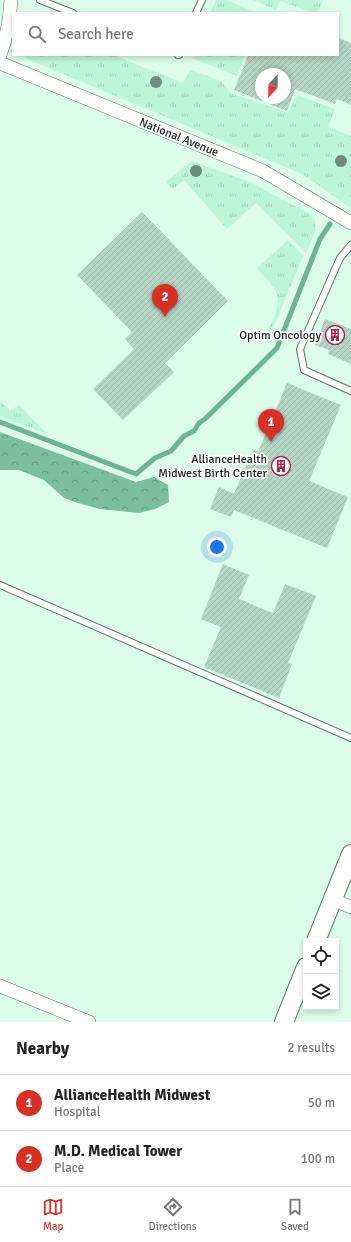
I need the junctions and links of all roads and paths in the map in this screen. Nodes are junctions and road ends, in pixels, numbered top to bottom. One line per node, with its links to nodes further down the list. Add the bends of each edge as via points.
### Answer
1 (11, 0): 6 (street, via 10,19)
2 (40, 0): 4 (lane)
3 (202, 0): 5 (lane)
4 (70, 12)
5 (196, 12)
6 (0, 55)
7 (0, 63): 8 (street, National Avenue, via 263,171)
8 (351, 222)
9 (351, 245): 10 (lane, via 340,258 300,349 304,370)
10 (351, 391)
11 (0, 585): 12 (lane)
12 (351, 738)
13 (351, 854): 14 (main road)
14 (333, 900): 15 (street); 16 (main road)
15 (351, 908)
16 (317, 938)
17 (303, 974): 20 (main road)
18 (0, 986): 19 (street)
19 (89, 1022)
20 (284, 1022)

